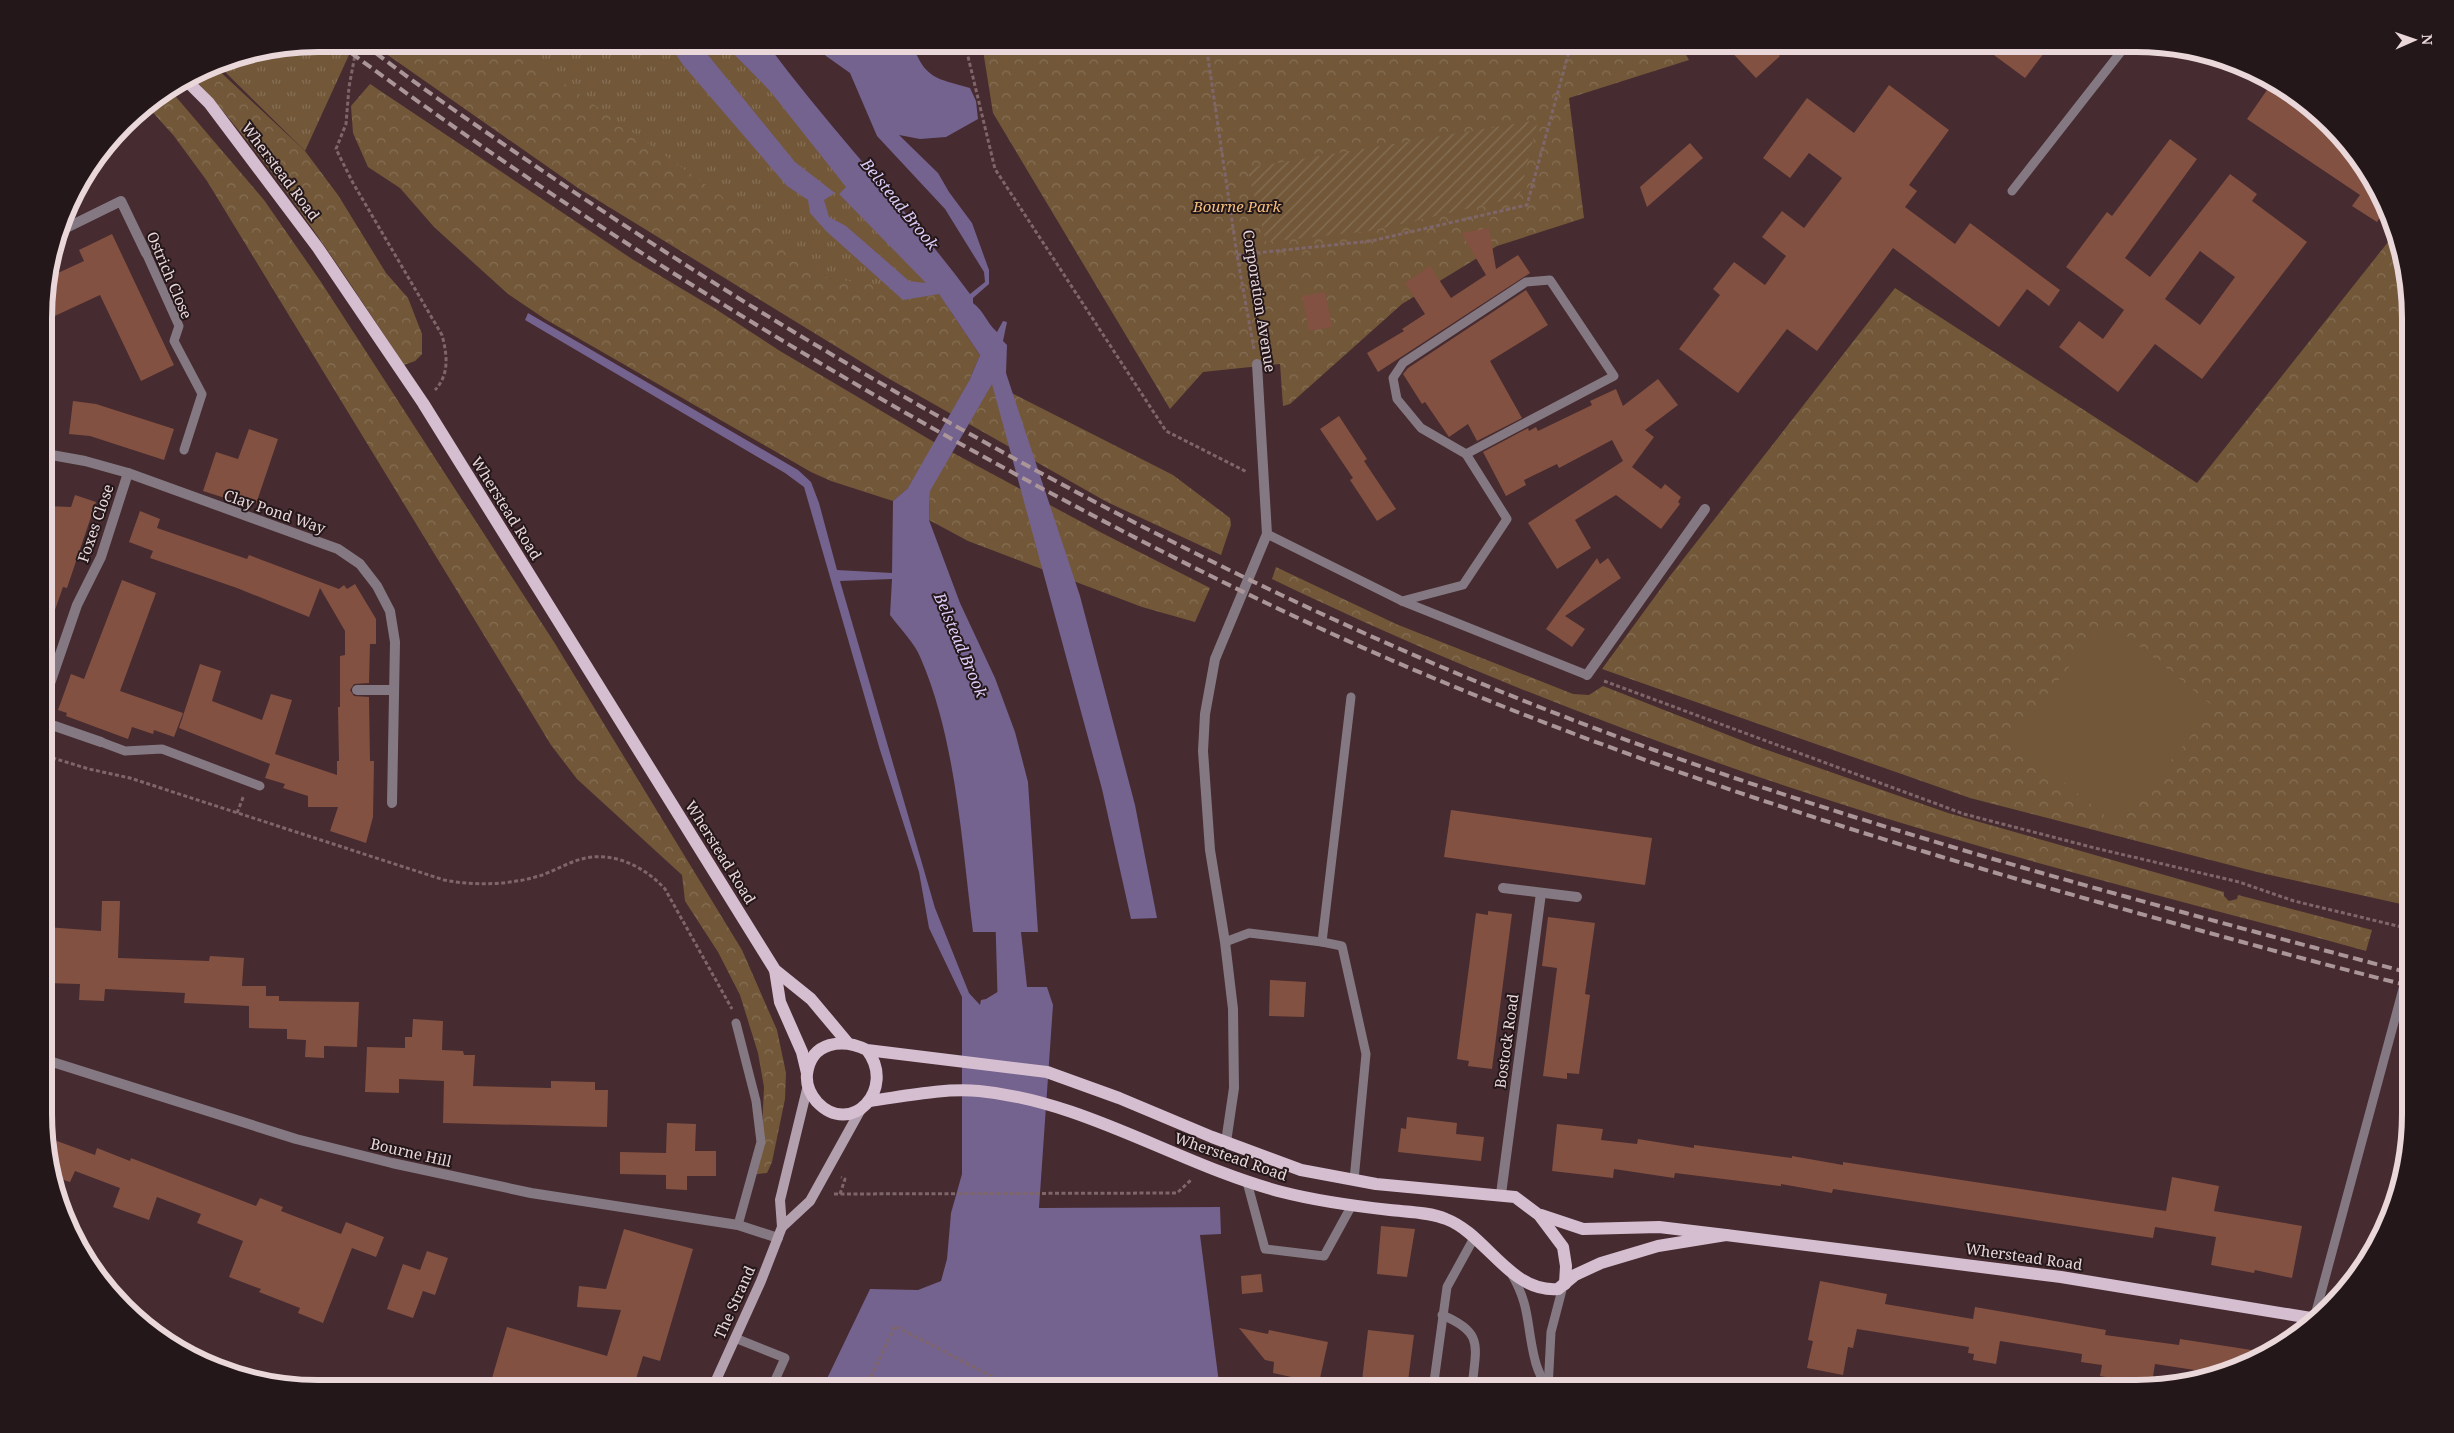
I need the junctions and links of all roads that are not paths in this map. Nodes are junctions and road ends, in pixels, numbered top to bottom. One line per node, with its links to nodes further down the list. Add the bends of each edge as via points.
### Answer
1 (2121, 52): 3 (lane)
2 (191, 85): 28 (main road, Wherstead Road, via 318,248 423,403)
3 (2012, 191)
4 (69, 226): 5 (street, Ostrich Close, via 121,201)
5 (146, 253): 7 (lane, Ostrich Close, via 179,326 174,341 202,394)
6 (1257, 364): 12 (street, Corporation Avenue)
7 (184, 450)
8 (1466, 454): 8 (lane, via 1614,376 1550,280 1526,282 1403,363 1393,378 1397,399 1421,428); 13 (lane, via 1506,519 1462,585)
9 (52, 455): 10 (street, Clay Pond Way)
10 (128, 473): 15 (street, Foxes Close, via 102,557 77,605); 17 (street, Clay Pond Way, via 338,549 360,564 390,611 395,642)
11 (1705, 509): 14 (street)
12 (1266, 534): 13 (lane); 26 (street, via 1215,659 1205,714 1203,783)
13 (1402, 601): 14 (lane)
14 (1587, 675)
15 (52, 677)
16 (358, 690): 17 (street)
17 (394, 690): 22 (street, Clay Pond Way)
18 (1351, 698): 27 (lane)
19 (52, 725): 20 (street)
20 (101, 742): 21 (lane, via 125,751 162,749)
21 (260, 786)
22 (392, 803)
23 (1503, 888): 24 (street)
24 (1541, 893): 25 (street); 39 (street, Bostock Road)
25 (1577, 897)
26 (1225, 942): 27 (lane, via 1249,933); 36 (street, via 1234,1052 1234,1088)
27 (1322, 942): 37 (lane, via 1342,946 1366,1054)
28 (776, 970): 31 (main road, via 811,999); 34 (main road, Wherstead Road, via 780,1002 802,1052)
29 (2402, 993): 49 (lane)
30 (736, 1023): 42 (lane, via 756,1101 761,1142)
31 (847, 1042): 32 (main road, Wherstead Road); 34 (main road, via 831,1044 820,1050 811,1061)
32 (867, 1050): 35 (main road, via 878,1076 876,1088); 36 (main road, Wherstead Road, via 1047,1072)
33 (52, 1062): 42 (street, Bourne Hill, via 296,1139 392,1164 531,1193)
34 (807, 1079): 35 (main road, Wherstead Road, via 812,1097 831,1112 852,1113); 43 (main road, The Strand, via 780,1200)
35 (865, 1105): 38 (main road, Wherstead Road, via 948,1091 978,1091 1045,1103); 43 (main road, The Strand, via 810,1201)
36 (1226, 1142): 37 (main road, Wherstead Road, via 1301,1170)
37 (1354, 1180): 39 (main road, Wherstead Road)
38 (1247, 1182): 40 (main road, Wherstead Road, via 1283,1193); 40 (lane, via 1265,1249 1324,1256)
39 (1500, 1194): 41 (main road, Wherstead Road, via 1523,1201)
40 (1352, 1205): 46 (main road, Wherstead Road, via 1445,1218)
41 (1539, 1215): 44 (main road, Wherstead Road, via 1583,1229 1658,1227); 48 (main road, Wherstead Road, via 1563,1247)
42 (738, 1225): 45 (street, Bourne Hill)
43 (782, 1227): 45 (main road, The Strand)
44 (1726, 1235): 48 (main road, Wherstead Road, via 1687,1240 1624,1256 1575,1275); 51 (main road, Wherstead Road, via 2061,1277)
45 (778, 1238): 52 (main road, The Strand)
46 (1474, 1238): 47 (main road, Wherstead Road); 50 (lane, via 1447,1288)
47 (1510, 1270): 48 (main road, Wherstead Road, via 1541,1288 1554,1289); 57 (lane, via 1527,1306 1535,1361)
48 (1564, 1285): 58 (lane, via 1551,1332)
49 (2318, 1309)
50 (1442, 1315): 55 (lane); 56 (lane, via 1472,1332 1475,1343)
51 (2308, 1318)
52 (735, 1338): 53 (main road, The Strand); 54 (lane, via 785,1358)
53 (716, 1380)
54 (775, 1380)
55 (1434, 1380)
56 (1473, 1380)
57 (1544, 1380)
58 (1548, 1380)

